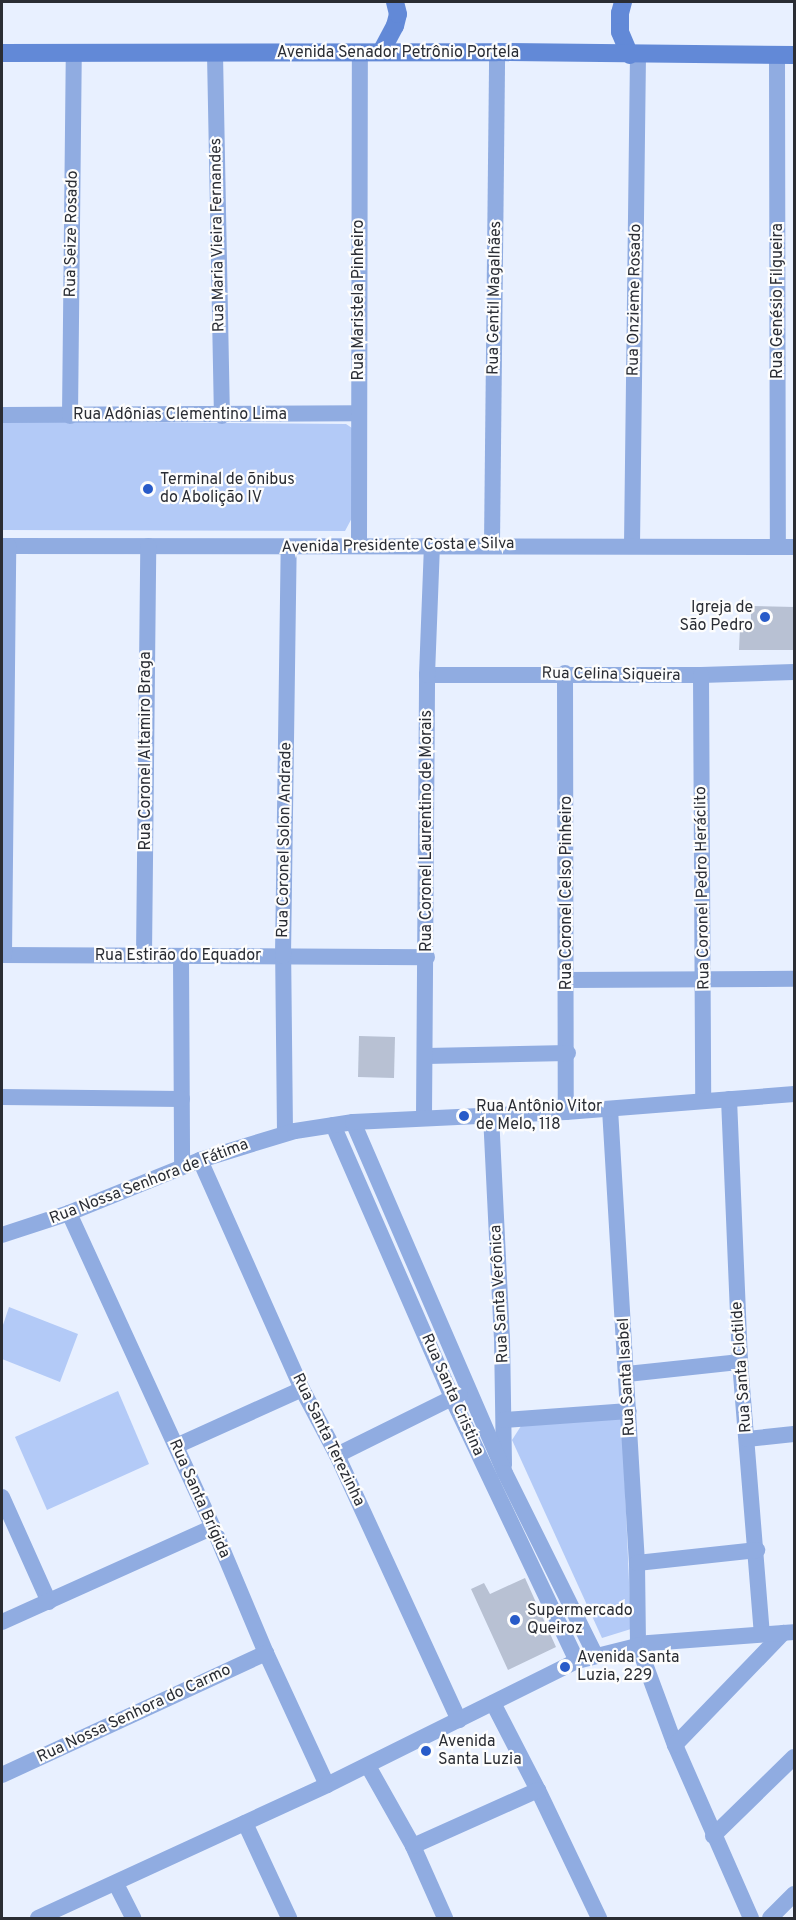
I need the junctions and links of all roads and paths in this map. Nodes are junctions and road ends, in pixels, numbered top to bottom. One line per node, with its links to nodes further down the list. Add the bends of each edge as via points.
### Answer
1 (395, 2): 3 (street, via 395,26)
2 (623, 2): 9 (street, via 620,32)
3 (381, 52): 4 (street, Avenida Senador Petrônio Portela); 7 (street, Avenida Senador Petrônio Portela)
4 (497, 52): 9 (street, Avenida Senador Petrônio Portela); 15 (street, Rua Gentil Magalhães)
5 (2, 53): 6 (street, Avenida Senador Petrônio Portela)
6 (74, 53): 8 (street, Avenida Senador Petrônio Portela); 13 (street, Rua Seize Rosado)
7 (360, 53): 8 (street, Avenida Senador Petrônio Portela); 11 (street, Rua Maristela Pinheiro)
8 (215, 54): 14 (street, Rua Maria Vieira Fernandes)
9 (634, 55): 10 (street, Avenida Senador Petrônio Portela); 17 (street, Rua Onzieme Rosado)
10 (786, 55): 21 (street, Rua Genésio Filgueira)
11 (359, 413): 14 (street, Rua Adônias Clementino Lima); 20 (street, Rua Maristela Pinheiro)
12 (2, 415): 13 (street, Rua Adônias Clementino Lima)
13 (70, 416): 14 (street, Rua Adônias Clementino Lima)
14 (222, 416)
15 (492, 544): 16 (street, Avenida Presidente Costa e Silva); 17 (street, Avenida Presidente Costa e Silva)
16 (432, 545): 20 (street, Avenida Presidente Costa e Silva); 25 (street, Rua Coronel Laurentino de Morais)
17 (632, 545): 21 (street, Avenida Presidente Costa e Silva)
18 (5, 546): 19 (street, Avenida Presidente Costa e Silva); 27 (street)
19 (148, 546): 22 (street, Avenida Presidente Costa e Silva); 28 (street, Rua Coronel Altamiro Braga)
20 (359, 546): 22 (street, Avenida Presidente Costa e Silva)
21 (786, 546)
22 (289, 547): 30 (street, Rua Coronel Solon Andrade)
23 (795, 672): 26 (street, Rua Celina Siqueira)
24 (566, 674): 25 (street, Rua Celina Siqueira); 26 (street, Rua Celina Siqueira); 34 (street, Rua Coronel Celso Pinheiro)
25 (427, 675): 31 (street, Rua Coronel Laurentino de Morais)
26 (701, 675): 32 (street, Rua Coronel Pedro Heráclito)
27 (3, 955): 28 (street, Rua Estirão do Equador)
28 (144, 956): 29 (street, Rua Estirão do Equador)
29 (182, 956): 30 (street, Rua Estirão do Equador); 39 (street)
30 (283, 956): 31 (street, Rua Estirão do Equador); 48 (street, Rua Coronel Solon Andrade)
31 (426, 957): 36 (street, Rua Coronel Laurentino de Morais)
32 (705, 979): 33 (street); 34 (street); 41 (street, Rua Coronel Pedro Heráclito)
33 (795, 979)
34 (567, 980): 35 (street, Rua Coronel Celso Pinheiro)
35 (568, 1053): 36 (street); 43 (street, Rua Coronel Celso Pinheiro)
36 (426, 1056): 45 (street, Rua Coronel Laurentino de Morais)
37 (795, 1094): 40 (street, Rua Nossa Senhora de Fátima)
38 (2, 1097): 39 (street)
39 (182, 1099): 50 (street)
40 (729, 1099): 41 (street, Rua Nossa Senhora de Fátima); 53 (street, Rua Santa Clotilde)
41 (704, 1101): 42 (street, Rua Nossa Senhora de Fátima)
42 (610, 1109): 43 (street, Rua Nossa Senhora de Fátima); 54 (street, Rua Santa Isabel)
43 (566, 1112): 44 (street, Rua Nossa Senhora de Fátima)
44 (491, 1115): 45 (street, Rua Nossa Senhora de Fátima); 59 (street, Rua Santa Verônica)
45 (424, 1117): 46 (street, Rua Nossa Senhora de Fátima)
46 (353, 1122): 47 (street, Rua Nossa Senhora de Fátima); 56 (street, Rua Santa Cristina)
47 (333, 1125): 48 (street, Rua Nossa Senhora de Fátima); 57 (street, Rua Santa Cristina)
48 (285, 1133): 49 (street, Rua Nossa Senhora de Fátima)
49 (200, 1160): 50 (street, Rua Nossa Senhora de Fátima); 55 (street, Rua Santa Terezinha)
50 (182, 1166): 51 (street, Rua Nossa Senhora de Fátima)
51 (69, 1213): 52 (street, Rua Nossa Senhora de Fátima); 62 (street, Rua Santa Brígida)
52 (2, 1234)
53 (740, 1362): 54 (street); 61 (street, Rua Santa Clotilde)
54 (627, 1374): 58 (street, Rua Santa Isabel)
55 (302, 1389): 62 (street); 63 (street, Rua Santa Terezinha)
56 (468, 1390): 57 (street); 64 (street, Rua Santa Cristina)
57 (452, 1398): 63 (street); 76 (street, Rua Santa Cristina)
58 (628, 1411): 59 (street); 68 (street, Rua Santa Isabel)
59 (504, 1420): 64 (street, Rua Santa Verônica)
60 (795, 1434): 61 (street)
61 (747, 1439): 67 (street, Rua Santa Clotilde)
62 (176, 1446): 66 (street, Rua Santa Brígida)
63 (337, 1455): 78 (street, Rua Santa Terezinha)
64 (504, 1473): 75 (street, Rua Santa Cristina)
65 (2, 1497): 69 (street)
66 (213, 1527): 69 (street); 74 (street, Rua Santa Brígida)
67 (757, 1550): 68 (street); 72 (street, Rua Santa Clotilde)
68 (637, 1563): 73 (street, Rua Santa Isabel)
69 (49, 1602): 70 (street)
70 (2, 1622)
71 (789, 1632): 72 (street); 79 (street)
72 (762, 1634): 73 (street)
73 (638, 1645): 75 (street); 79 (street, Rua Santa Isabel)
74 (266, 1653): 82 (street, Rua Nossa Senhora do Carmo); 83 (street, Rua Santa Brígida)
75 (595, 1654): 76 (street)
76 (577, 1661): 77 (street)
77 (493, 1703): 78 (street); 84 (street)
78 (459, 1720): 81 (street)
79 (675, 1745): 86 (street, Rua Santa Isabel)
80 (795, 1757): 86 (street)
81 (368, 1766): 83 (street); 87 (street)
82 (2, 1775)
83 (327, 1785): 85 (street)
84 (538, 1790): 87 (street); 94 (street)
85 (245, 1823): 88 (street); 92 (street)
86 (713, 1836): 95 (street, Rua Santa Isabel)
87 (413, 1846): 93 (street)
88 (116, 1884): 90 (street); 91 (street)
89 (795, 1894): 96 (street)
90 (38, 1918)
91 (133, 1918)
92 (289, 1918)
93 (445, 1918)
94 (599, 1918)
95 (751, 1918)
96 (770, 1918)

